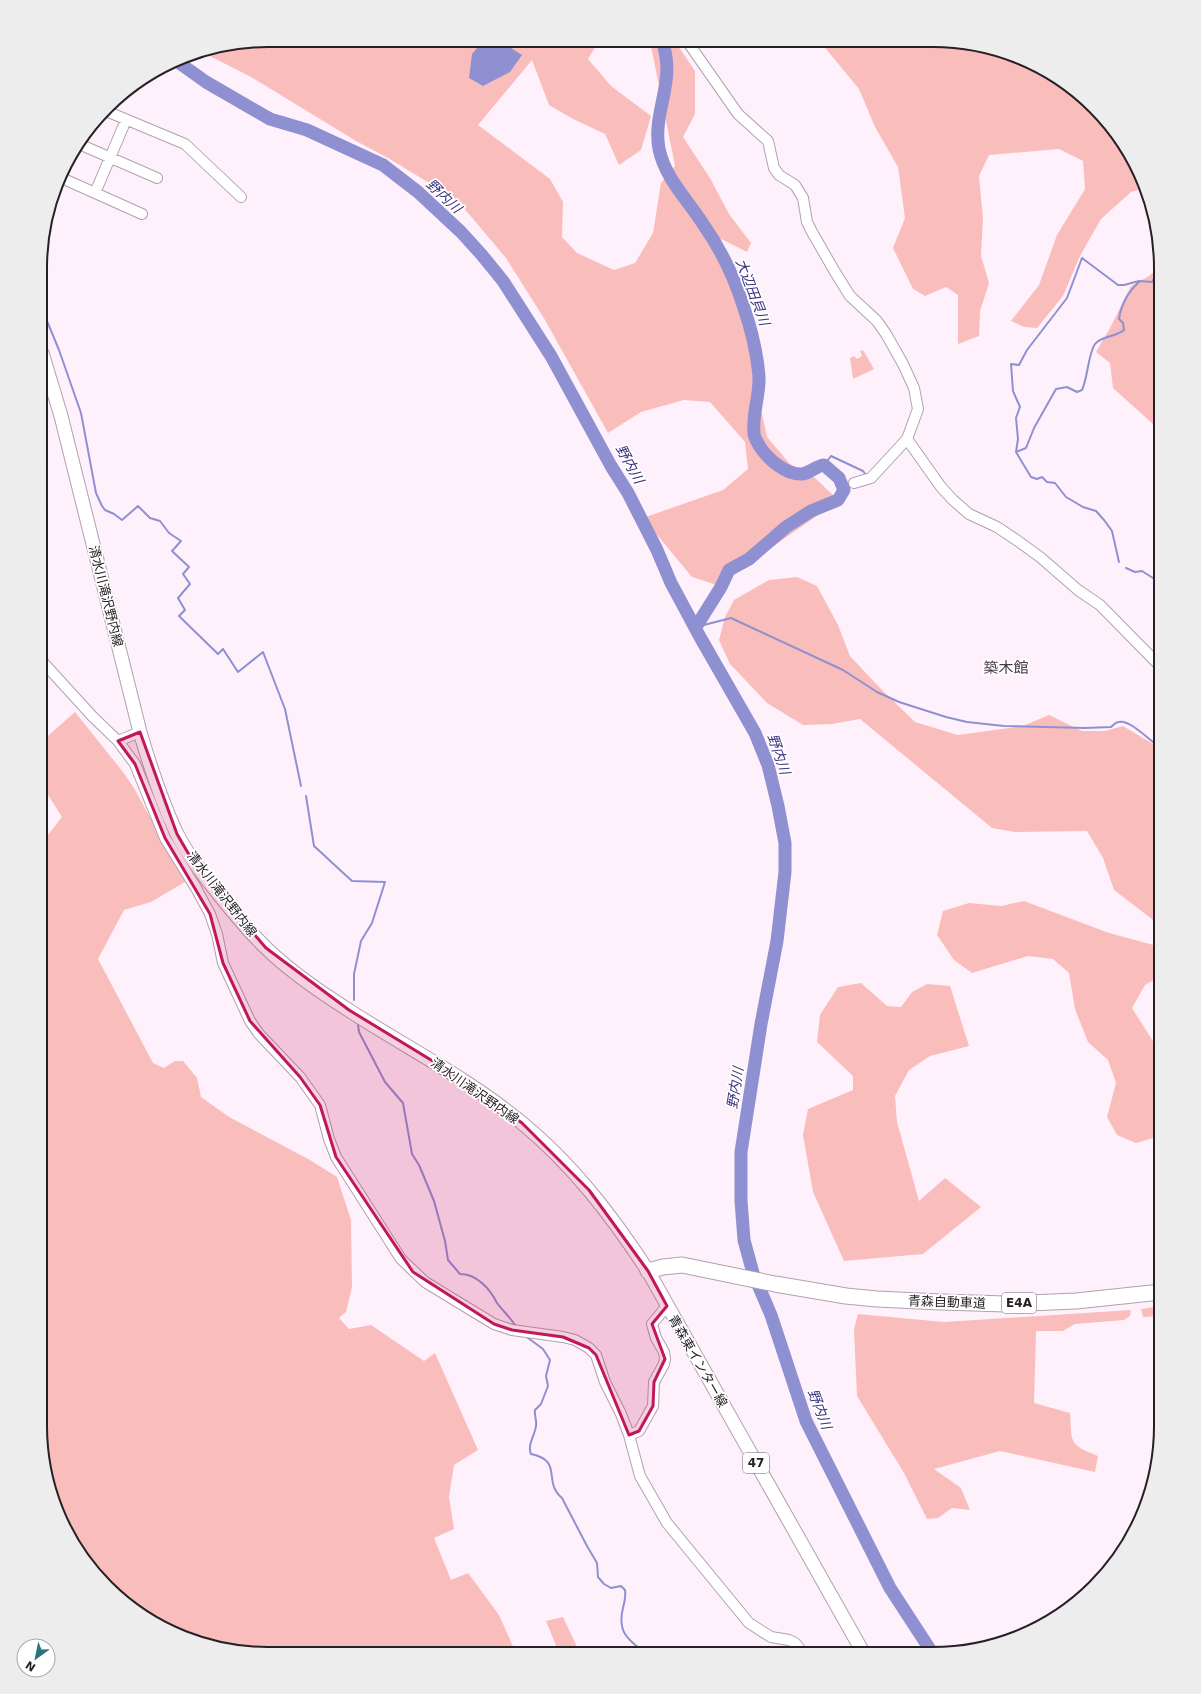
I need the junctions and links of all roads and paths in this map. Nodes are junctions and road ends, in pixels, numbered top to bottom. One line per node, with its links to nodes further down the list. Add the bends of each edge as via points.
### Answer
1 (691, 47): 12 (street, via 738,114 768,141 774,168 778,175 795,185 803,198 807,222 835,272 850,296 877,321 900,358 914,388 918,409)
2 (111, 113): 3 (street)
3 (126, 120): 5 (street); 9 (street, via 185,144)
4 (84, 146): 5 (street)
5 (110, 157): 6 (street); 8 (street)
6 (157, 178)
7 (66, 180): 8 (street)
8 (95, 193): 10 (street)
9 (241, 197)
10 (142, 214)
11 (47, 369): 16 (main road, 清水川滝沢野内線, via 62,416)
12 (907, 438): 13 (street, via 871,478); 14 (street, via 953,500 970,514 997,527 1040,557 1078,590 1100,605)
13 (854, 483)
14 (1154, 660)
15 (47, 667): 17 (street)
16 (140, 732): 17 (street); 18 (main road, 清水川滝沢野内線, via 161,796 177,834 195,865 245,927 300,976 349,1010 454,1074 522,1123 558,1155 589,1190)
17 (118, 741): 21 (street, via 135,764 165,838 210,914 223,963 250,1020 259,1034 300,1077 320,1105 336,1157 402,1258 425,1282 494,1324 512,1330 575,1340 588,1348 596,1355)
18 (648, 1271): 19 (highway, 青森自動車道 / E4A, via 675,1265 689,1266 775,1284 877,1299 1006,1304 1076,1301); 20 (main road, 青森東インター線 / 47)
19 (1154, 1293)
20 (666, 1306): 21 (street, via 652,1324 665,1359 654,1382 653,1406 640,1431); 23 (main road, 青森東インター線 / 47)
21 (629, 1435): 22 (street, via 640,1476 667,1523 749,1623 771,1637 789,1640)
22 (798, 1647)
23 (860, 1647)

